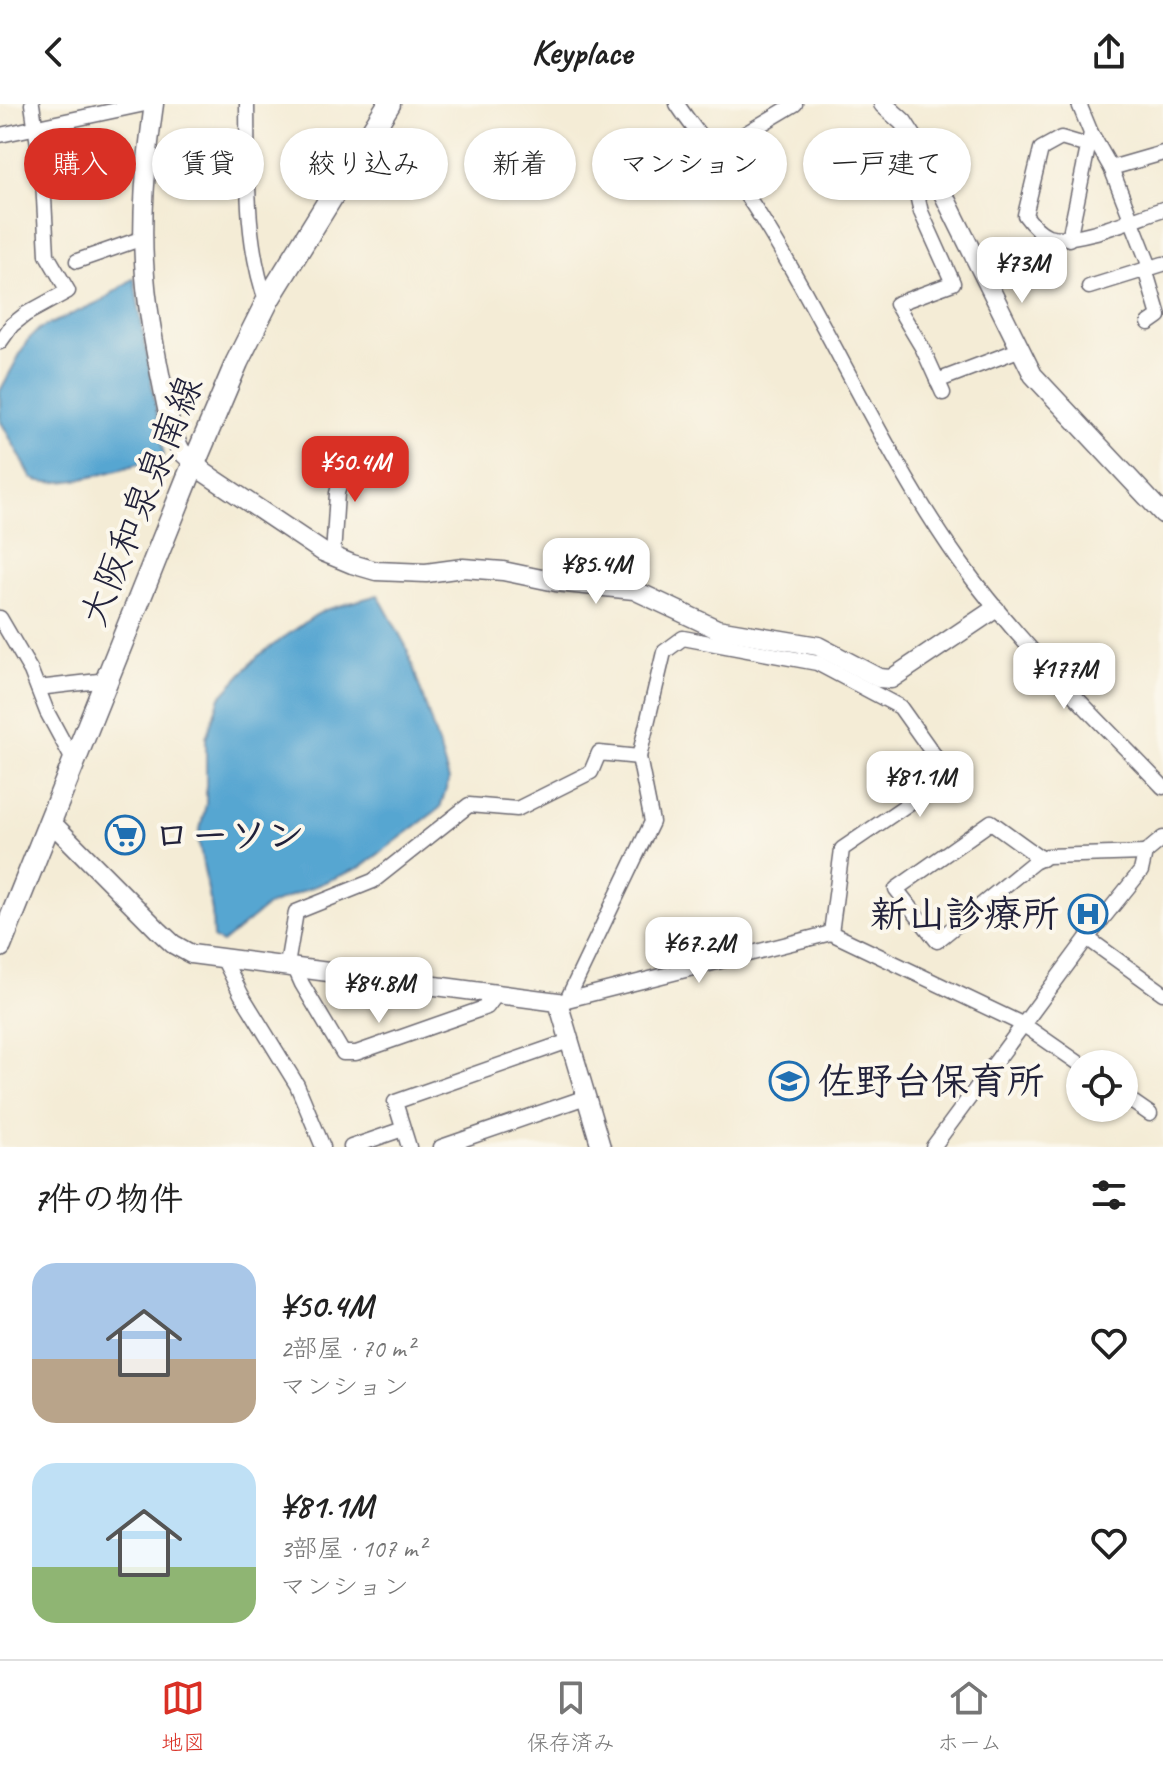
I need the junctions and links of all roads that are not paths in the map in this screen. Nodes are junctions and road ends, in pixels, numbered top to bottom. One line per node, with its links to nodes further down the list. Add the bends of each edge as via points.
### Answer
1 (32, 104): 10 (street)
2 (145, 104): 11 (street)
3 (154, 104): 26 (street)
4 (247, 104): 31 (street, via 248,196 257,273)
5 (389, 104): 31 (main road, 大阪和泉泉南線)
6 (677, 104): 12 (street)
7 (795, 104): 13 (street)
8 (883, 104): 14 (street)
9 (1079, 104): 17 (street)
10 (36, 128)
11 (40, 128)
12 (695, 128)
13 (755, 128)
14 (907, 128)
15 (24, 131): 16 (street)
16 (0, 135)
17 (1090, 139): 19 (street); 27 (street); 27 (street, via 1061,138 1041,149 1025,215 1046,235)
18 (1163, 153): 19 (street)
19 (1111, 168): 25 (street)
20 (44, 200): 33 (street, via 47,255 68,291 26,314)
21 (749, 200): 39 (street, via 907,479)
22 (918, 200): 34 (street, via 953,283 896,304 940,387)
23 (946, 200): 34 (street)
24 (1163, 209): 25 (street)
25 (1133, 218): 27 (street); 29 (street)
26 (143, 238): 28 (street); 36 (street, via 145,279 172,433)
27 (1069, 239)
28 (77, 261)
29 (1153, 267): 30 (street); 32 (street, via 1159,316)
30 (1089, 287)
31 (267, 303): 36 (main road, 大阪和泉泉南線)
32 (1149, 323)
33 (0, 342)
34 (1021, 349): 37 (street, via 1033,375)
35 (351, 447): 38 (street, via 337,493)
36 (194, 463): 38 (street); 41 (main road, 大阪和泉泉南線)
37 (1163, 514)
38 (333, 556): 39 (street, via 376,571 463,568 634,590 717,629 818,646 879,678 891,679)
39 (995, 609): 45 (street)
40 (3, 627): 42 (street)
41 (107, 680): 42 (street); 44 (main road, 大阪和泉泉南線)
42 (38, 688): 44 (street)
43 (639, 757): 51 (street, via 664,652 683,638 817,663 900,707 949,776 842,849); 55 (street, via 599,753 591,772 517,809 469,805 373,881 296,912); 58 (street, via 652,822)
44 (74, 762): 46 (main road, 大阪和泉泉南線)
45 (1163, 787)
46 (50, 821): 50 (main road, 大阪和泉泉南線); 54 (street, via 173,944 191,954)
47 (1163, 838): 48 (street)
48 (1145, 853): 49 (street); 52 (street, via 1141,871)
49 (1042, 859): 49 (street, via 937,941 896,889 991,822)
50 (7, 911): 53 (main road, 大阪和泉泉南線)
51 (831, 933): 58 (street); 59 (street)
52 (1087, 938): 56 (street); 59 (street)
53 (0, 946)
54 (224, 960): 55 (street); 66 (street, via 297,1085)
55 (290, 966): 57 (street); 57 (street, via 343,1053 487,1007)
56 (1163, 993)
57 (496, 995): 58 (street)
58 (563, 1001): 60 (street)
59 (1024, 1025): 61 (street); 71 (street)
60 (569, 1041): 62 (street); 65 (street, via 395,1102)
61 (1066, 1054)
62 (586, 1097): 69 (street); 70 (street)
63 (1138, 1106): 64 (street)
64 (1150, 1114)
65 (403, 1129): 67 (street); 68 (street)
66 (323, 1147)
67 (351, 1147)
68 (409, 1147)
69 (441, 1147)
70 (601, 1147)
71 (933, 1147)

